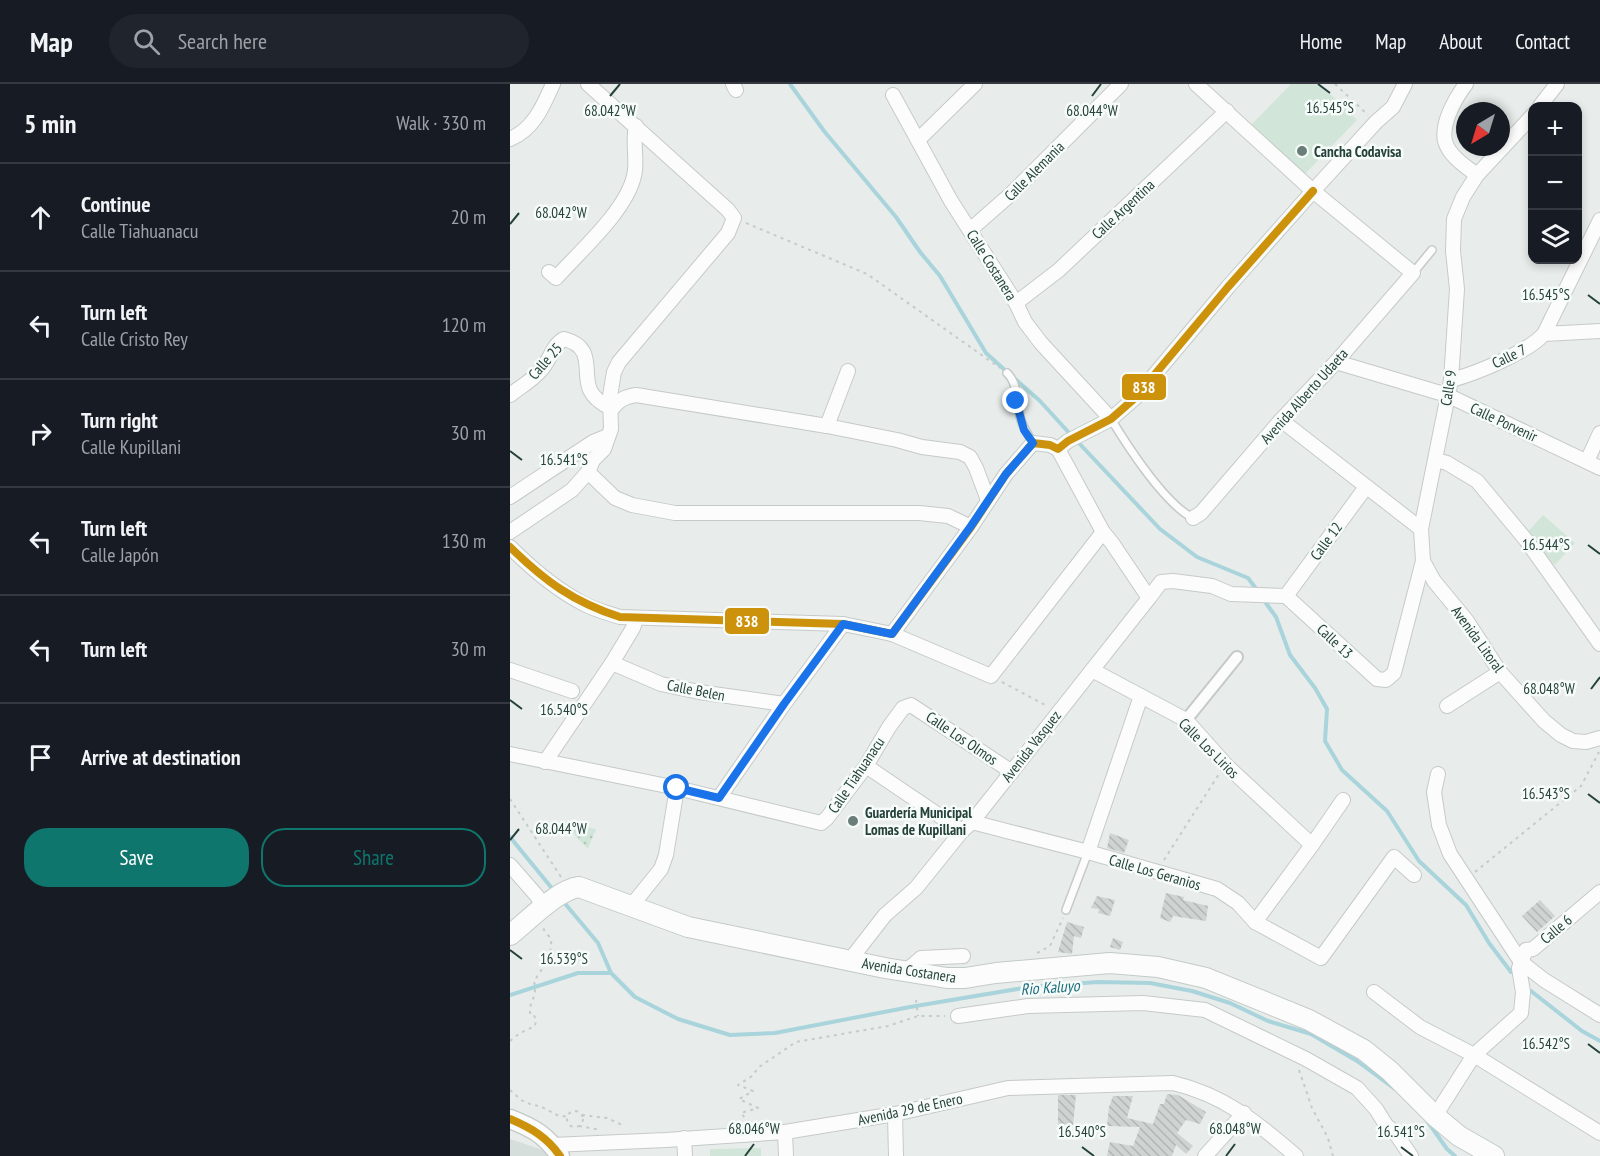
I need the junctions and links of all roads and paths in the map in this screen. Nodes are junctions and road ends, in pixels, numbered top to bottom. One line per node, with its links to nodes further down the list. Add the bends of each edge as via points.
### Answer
1 (553, 84): 16 (street, via 531,125)
2 (975, 84): 17 (street)
3 (1121, 84): 22 (street, Calle Alemania)
4 (1196, 84): 12 (street)
5 (1335, 84): 14 (path)
6 (1405, 84): 14 (street, via 1393,107)
7 (1466, 84): 18 (street, via 1454,100 1445,141 1459,161)
8 (1557, 84): 11 (street)
9 (593, 85): 15 (street)
10 (893, 95): 17 (street, Calle Costanera)
11 (1543, 102)
12 (1227, 111): 19 (street); 26 (street, Calle Argentina, via 1059,270)
13 (1528, 120): 18 (street, Calle 9)
14 (1376, 122): 19 (street)
15 (636, 126): 20 (street); 24 (street, via 635,175 622,205 556,278)
16 (510, 139)
17 (918, 141): 22 (street, Calle Costanera)
18 (1477, 175): 32 (street, Calle 9, via 1454,219 1457,289)
19 (1313, 191): 25 (street); 37 (street, via 1135,398)
20 (734, 218): 31 (path, via 867,274); 35 (street, via 728,233 619,362 610,396)
21 (1600, 220): 28 (street)
22 (970, 230): 26 (street, Calle Costanera)
23 (1432, 250): 25 (lane)
24 (549, 272)
25 (1413, 273): 29 (street, Avenida Alberto Udaeta)
26 (1016, 303): 37 (street, Calle Costanera, via 1041,343)
27 (1600, 331): 28 (street)
28 (1544, 334): 32 (street, Calle 7, via 1536,343 1468,376)
29 (1336, 362): 34 (street, Calle Porvenir); 36 (street, Avenida Alberto Udaeta)
30 (848, 371): 38 (street)
31 (1007, 374): 41 (lane, via 1012,378 1021,420)
32 (1451, 380): 34 (street, Calle 9)
33 (510, 395): 35 (street, Calle 25, via 536,375 564,339 582,351 590,389)
34 (1447, 395): 43 (street, Calle 9); 44 (street, Calle Porvenir)
35 (612, 409): 38 (street, via 618,400 636,395); 40 (street)
36 (1281, 420): 47 (street); 50 (street, Avenida Alberto Udaeta, via 1202,513)
37 (1108, 421): 42 (street); 50 (lane, via 1174,505)
38 (827, 426): 49 (street, via 960,452 970,457)
39 (1600, 433): 44 (street)
40 (608, 436): 46 (street); 48 (street)
41 (1033, 443): 42 (street); 49 (street)
42 (1063, 445): 54 (street)
43 (1442, 461): 52 (street, Calle 9); 62 (street, via 1484,490 1526,540)
44 (1587, 461): 45 (street, Calle Porvenir)
45 (1600, 468)
46 (588, 472): 51 (street, via 615,498 632,506 675,513 919,513 948,516); 53 (street, via 572,490)
47 (1366, 487): 52 (street); 57 (street, Calle 12)
48 (510, 497)
49 (988, 500): 51 (street)
50 (1193, 518)
51 (971, 526): 61 (street)
52 (1421, 529): 56 (street, Calle 9)
53 (510, 532)
54 (1103, 532): 58 (street); 68 (street)
55 (510, 547): 59 (street, via 535,571 586,605)
56 (1423, 561): 67 (street, Avenida Litoral); 69 (street, Calle 9, via 1394,673)
57 (1286, 596): 58 (street, Avenida Vasquez, via 1231,594 1212,586 1173,581 1161,582); 69 (street, Calle 13, via 1377,680)
58 (1149, 598): 66 (street, Avenida Vasquez)
59 (636, 619): 60 (street); 64 (street)
60 (843, 624): 61 (street); 72 (street)
61 (892, 634): 68 (street)
62 (1600, 644)
63 (1237, 657): 76 (street)
64 (612, 663): 72 (street, Calle Belen, via 661,684); 80 (street)
65 (510, 670): 70 (street)
66 (1092, 670): 71 (street, Calle Los Lirios); 75 (street, Avenida Vasquez)
67 (1500, 672): 74 (street); 77 (street, Avenida Litoral, via 1561,735 1573,741)
68 (991, 676): 75 (path)
69 (1386, 680)
70 (572, 691)
71 (1141, 696): 76 (street, Calle Los Lirios); 91 (street)
72 (784, 704): 86 (street)
73 (911, 705): 82 (street, Calle Tiahuanacu, via 903,708); 83 (street, Calle Los Olmos)
74 (1448, 706)
75 (1058, 711): 83 (street, Avenida Vasquez)
76 (1186, 720): 81 (street, Calle Los Lirios)
77 (1600, 738)
78 (1600, 750): 95 (path, via 1581,786)
79 (510, 754): 80 (street, Calle Tiahuanacu)
80 (545, 762): 85 (street, Calle Tiahuanacu)
81 (1226, 765): 90 (street, Calle Los Lirios); 93 (path)
82 (866, 766): 86 (street, Calle Tiahuanacu, via 822,823); 89 (street, Calle Los Geranios)
83 (1012, 772): 89 (street, Avenida Vasquez)
84 (1438, 774): 95 (street, via 1434,792 1439,825 1450,854)
85 (677, 788): 86 (street, Calle Tiahuanacu); 98 (street, via 661,869)
86 (719, 798)
87 (510, 799): 97 (path, via 561,877)
88 (1343, 800): 90 (street)
89 (967, 827): 91 (street, Calle Los Geranios); 104 (street, Avenida Vasquez, via 916,888 885,915)
90 (1312, 845): 100 (street)
91 (1088, 852): 93 (street, Calle Los Geranios); 99 (lane)
92 (510, 865): 97 (street, via 537,896)
93 (1156, 873): 100 (street, Calle Los Geranios, via 1217,890 1238,903)
94 (1414, 875): 100 (street, Calle Los Geranios, via 1394,857 1322,958)
95 (1466, 879): 105 (street)
96 (1600, 892): 105 (street, Calle 6, via 1533,949 1526,950)
97 (554, 900): 98 (main road, Avenida Costanera, via 579,887); 101 (main road); 112 (path, via 543,926 551,947 534,981 536,992 530,1013 536,1020 535,1026)
98 (632, 905): 104 (main road, Avenida Costanera, via 688,927)
99 (1066, 910): 102 (path, via 1050,946)
100 (1255, 922)
101 (510, 935)
102 (1035, 954)
103 (963, 956): 106 (street, via 921,958)
104 (850, 960): 106 (main road, Avenida Costanera)
105 (1520, 965): 109 (street); 114 (street, via 1521,1013)
106 (906, 971): 119 (main road, Avenida Costanera, via 965,978 1110,963 1158,967 1206,978 1309,1020 1364,1050)
107 (1374, 992): 114 (street, via 1420,1027)
108 (916, 1000): 110 (path)
109 (1600, 1015)
110 (918, 1016): 111 (path); 125 (path, via 888,1026 796,1042 759,1067 738,1085 753,1091 738,1099 758,1108 741,1113)
111 (958, 1016): 113 (street, via 1028,1006 1164,1005 1204,1010)
112 (510, 1041)
113 (1294, 1053): 133 (path, via 1302,1083); 134 (street, via 1358,1088)
114 (1474, 1055): 119 (street); 124 (street)
115 (510, 1090): 120 (path, via 521,1100)
116 (1244, 1113): 118 (street, Avenida 29 de Enero, via 1197,1088 1173,1083 1008,1088); 131 (street); 132 (street, Avenida 29 de Enero)
117 (582, 1114): 120 (path, via 573,1111); 120 (path, via 583,1122 577,1127 570,1124); 122 (path, via 607,1118 620,1124)
118 (895, 1114): 123 (street, Avenida 29 de Enero); 130 (street)
119 (1435, 1116): 135 (main road, Avenida Costanera, via 1459,1136)
120 (568, 1117)
121 (510, 1119): 127 (street, Avenida 29 de Enero, via 533,1128)
122 (621, 1129)
123 (785, 1132): 125 (street, Avenida 29 de Enero); 129 (street)
124 (1600, 1133)
125 (755, 1135): 126 (street, Avenida 29 de Enero)
126 (684, 1138): 127 (street, Avenida 29 de Enero); 128 (street)
127 (556, 1150)
128 (685, 1156)
129 (786, 1156)
130 (896, 1156)
131 (1205, 1156)
132 (1296, 1156)
133 (1333, 1156)
134 (1411, 1156)
135 (1494, 1156)

